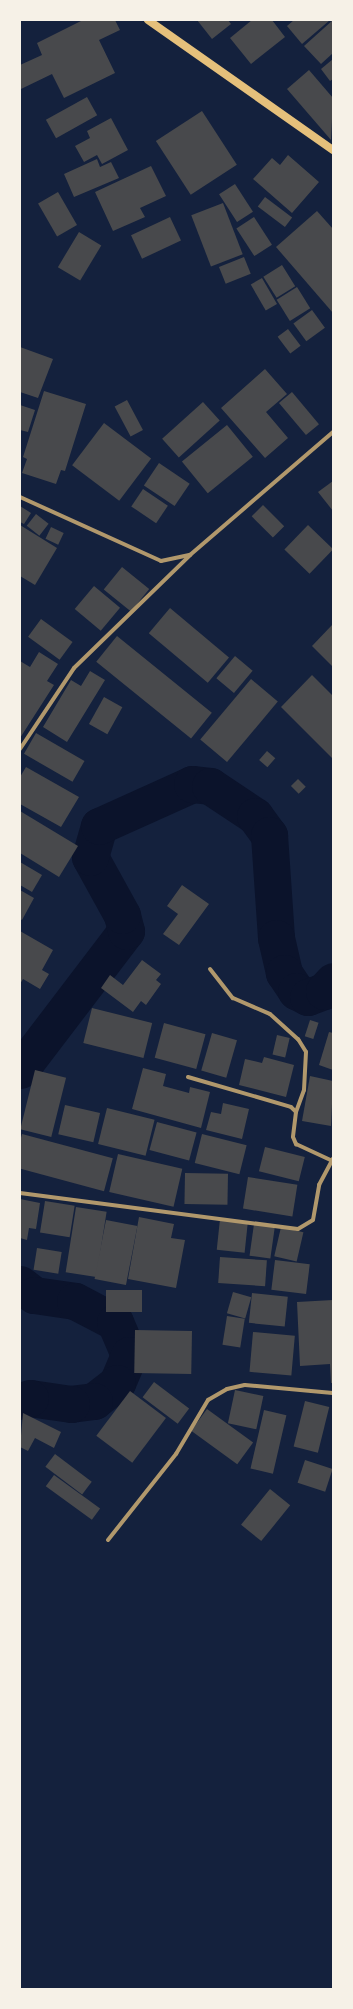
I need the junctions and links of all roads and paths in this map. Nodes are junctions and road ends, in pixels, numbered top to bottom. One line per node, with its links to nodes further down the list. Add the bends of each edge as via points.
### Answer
1 (148, 20): 2 (main road)
2 (333, 150)
3 (333, 432): 5 (street)
4 (20, 497): 5 (street, via 161,561)
5 (190, 555): 6 (street, via 74,668)
6 (20, 749)
7 (210, 969): 9 (street, via 232,998 270,1014 298,1039 306,1052 304,1090)
8 (188, 1077): 9 (street)
9 (296, 1112): 10 (street, via 293,1137 296,1144)
10 (332, 1160): 11 (street, via 319,1185 313,1220 298,1229)
11 (20, 1193)
12 (333, 1393): 13 (street, via 245,1385 227,1389 208,1400 176,1454)
13 (108, 1540)

